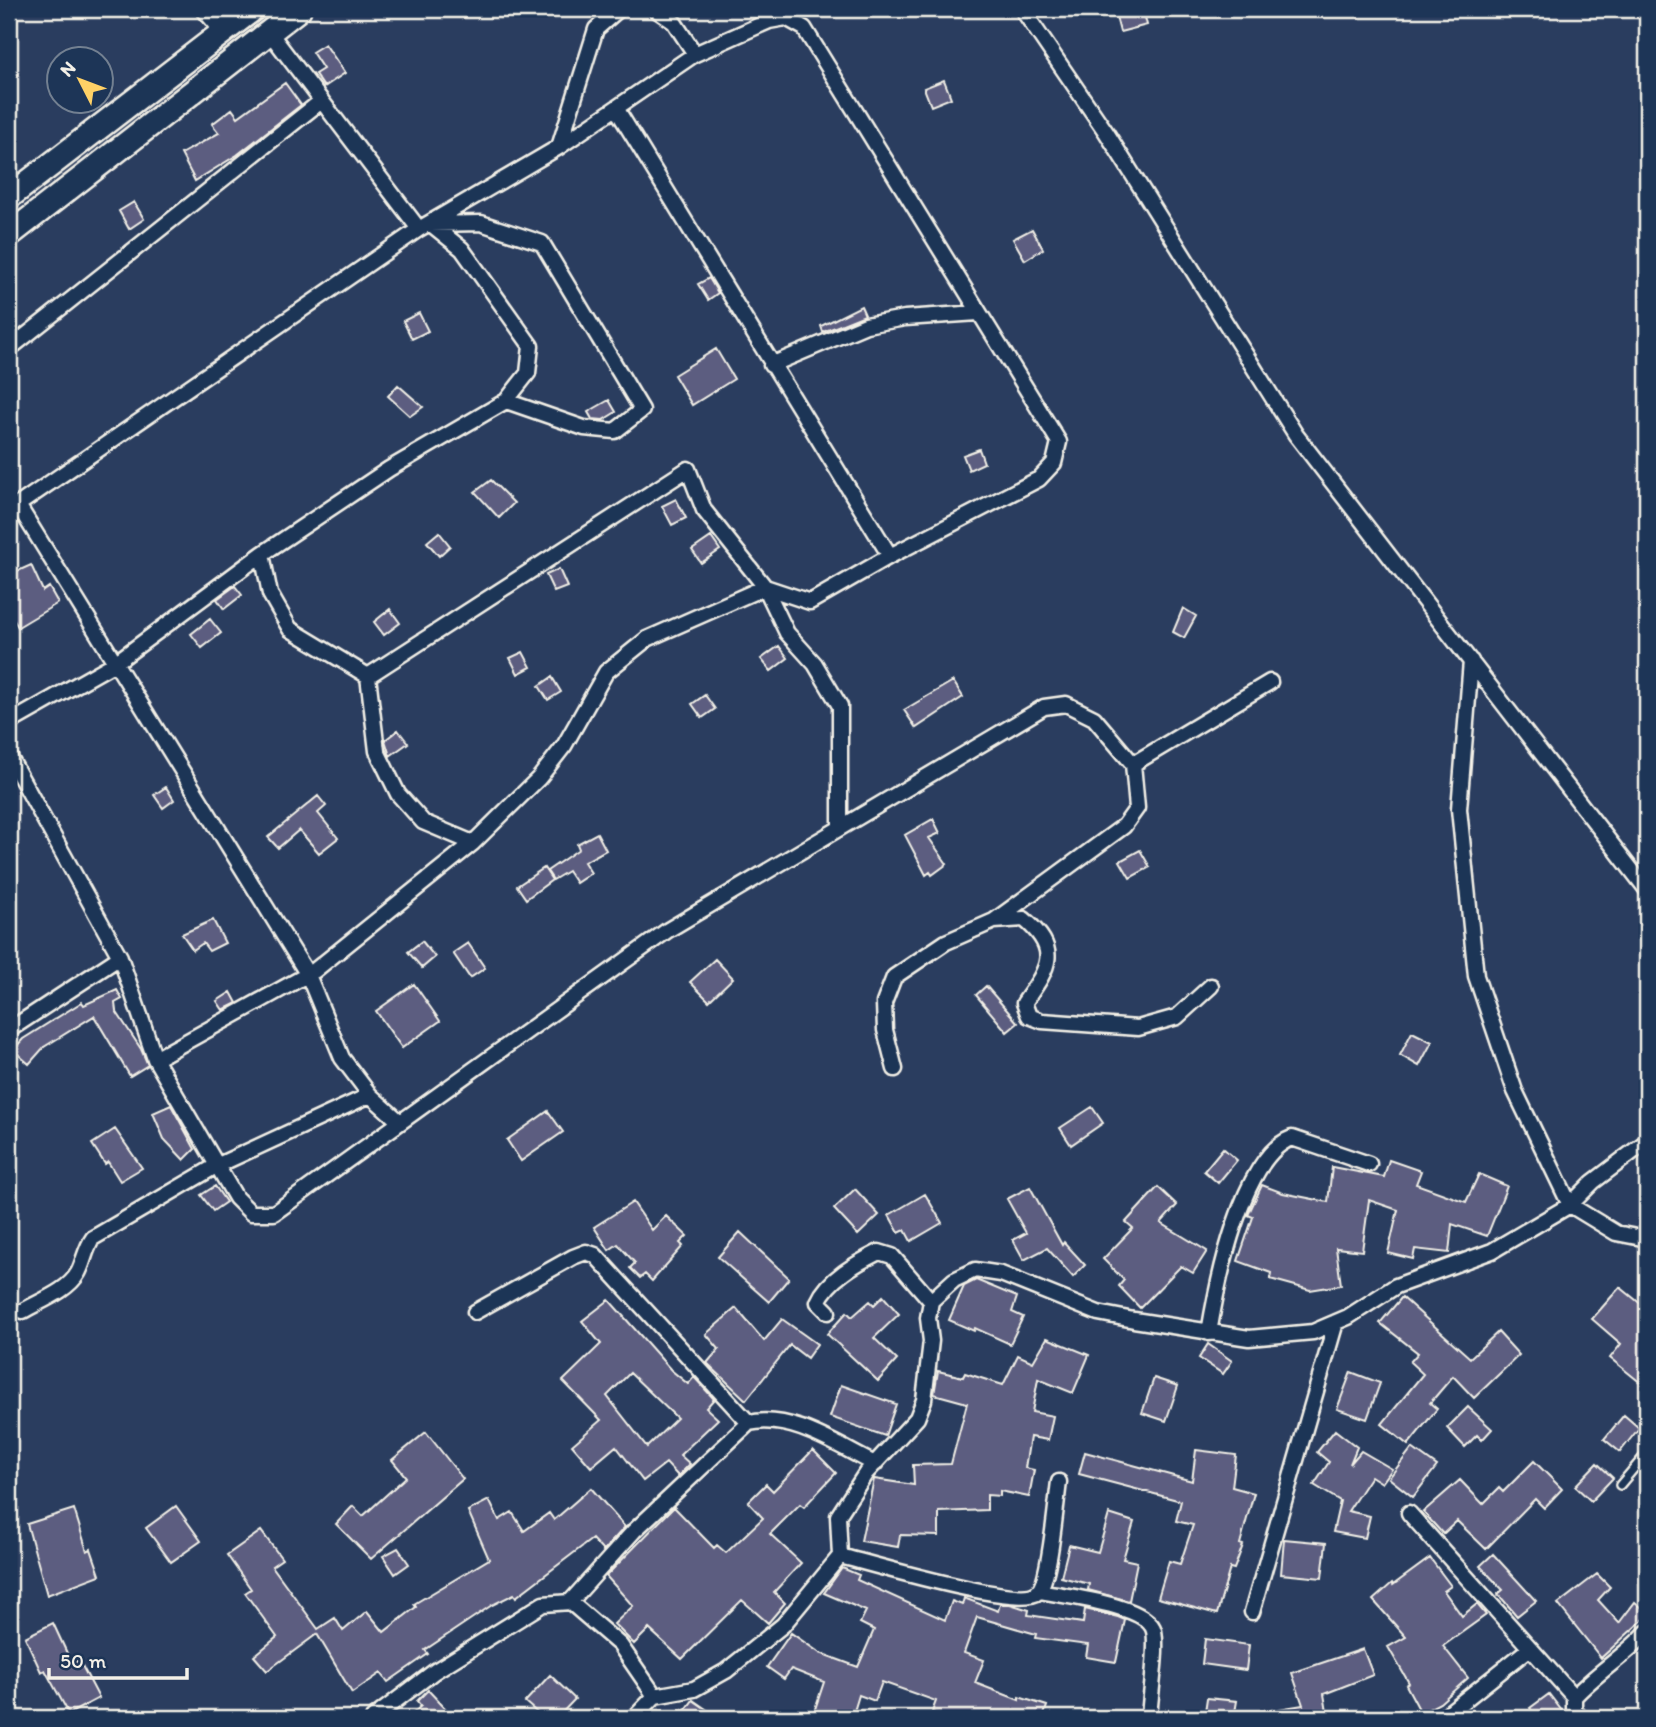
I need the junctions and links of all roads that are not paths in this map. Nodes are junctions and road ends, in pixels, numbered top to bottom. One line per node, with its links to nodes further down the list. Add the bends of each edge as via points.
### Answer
1 (203, 9): 8 (street)
2 (234, 9): 8 (street)
3 (253, 9): 8 (main road)
4 (299, 9): 9 (main road)
5 (619, 9): 13 (street, via 596,29)
6 (655, 9): 10 (street, via 674,22)
7 (1022, 9): 25 (street, via 1106,132 1296,435)
8 (220, 28): 14 (main road)
9 (270, 33): 11 (street); 16 (main road)
10 (695, 54): 12 (street); 17 (street, via 769,20 786,18 804,28)
11 (320, 102): 15 (street); 18 (street)
12 (616, 108): 13 (street); 19 (street)
13 (559, 147): 15 (street)
14 (9, 197)
15 (425, 226): 20 (street, via 462,249 531,346 528,373); 20 (street, via 481,223 542,243 642,410 615,431 584,428); 21 (street)
16 (9, 235)
17 (978, 313): 19 (street, via 866,325); 23 (street, via 1059,442 1054,463 1040,479)
18 (9, 349)
19 (771, 365): 23 (street)
20 (506, 401): 22 (street, via 389,469)
21 (13, 508): 26 (street)
22 (262, 554): 26 (street); 27 (street, via 270,594 290,629)
23 (890, 556): 24 (street, via 810,602)
24 (765, 587): 27 (street, via 704,510 688,469); 32 (street, via 787,633 815,664 840,706); 33 (street, via 647,639 606,672 564,746 539,778)
25 (1471, 662): 34 (street); 47 (street, via 1459,809 1476,975 1516,1091)
26 (115, 663): 29 (street); 37 (street)
27 (368, 676): 33 (street, via 377,751 398,794 422,822)
28 (1270, 682): 31 (street)
29 (9, 723)
30 (9, 756): 36 (street)
31 (1133, 764): 32 (street, via 1094,718 1066,704 1044,707); 35 (street, via 1137,808 1124,826)
32 (840, 826): 43 (street, via 668,930)
33 (473, 843): 37 (street)
34 (1647, 890)
35 (995, 921): 38 (street, via 1024,919 1040,933 1048,950 1048,967 1024,1003 1029,1016 1042,1021 1138,1028 1177,1017); 41 (street, via 946,942 894,977 884,1003)
36 (120, 957): 39 (street); 40 (street)
37 (308, 975): 40 (street); 42 (street, via 342,1058)
38 (1211, 986)
39 (9, 1030)
40 (155, 1059): 46 (street)
41 (895, 1069)
42 (370, 1096): 43 (street); 46 (street)
43 (400, 1122): 46 (street, via 274,1213 251,1213)
44 (1647, 1141): 47 (street, via 1592,1181)
45 (1369, 1164): 54 (street, via 1292,1138 1280,1142 1239,1210 1219,1273)
46 (216, 1166): 50 (street, via 93,1238 69,1284)
47 (1570, 1205): 48 (street, via 1616,1233); 53 (street, via 1492,1251 1396,1286)
48 (1647, 1239)
49 (932, 1301): 52 (street, via 892,1255 879,1252 823,1290 818,1302); 54 (street, via 954,1280 975,1270 1001,1273 1098,1313); 57 (street, via 924,1400 917,1418)
50 (23, 1311)
51 (474, 1312): 55 (street, via 573,1256 595,1255)
52 (828, 1312)
53 (1336, 1322): 54 (street, via 1313,1332 1249,1338); 64 (street)
54 (1209, 1332)
55 (749, 1423): 57 (street, via 764,1420 808,1431); 63 (street, via 634,1531)
56 (1647, 1452): 59 (lane)
57 (875, 1464): 61 (street, via 838,1516)
58 (1059, 1482): 62 (street)
59 (1620, 1485)
60 (1409, 1513): 66 (street)
61 (840, 1556): 62 (street, via 1001,1597 1031,1597); 67 (street, via 783,1625 726,1671 694,1689)
62 (1040, 1591): 71 (street, via 1145,1617 1154,1630)
63 (570, 1602): 67 (street, via 620,1645); 69 (street, via 543,1604 435,1671)
64 (1252, 1612)
65 (1647, 1632): 68 (street)
66 (1530, 1648): 68 (street); 72 (street)
67 (655, 1696): 70 (street)
68 (1574, 1697): 73 (street, via 1574,1710)
69 (373, 1718)
70 (634, 1718)
71 (1149, 1718)
72 (1442, 1718)
73 (1581, 1718)

